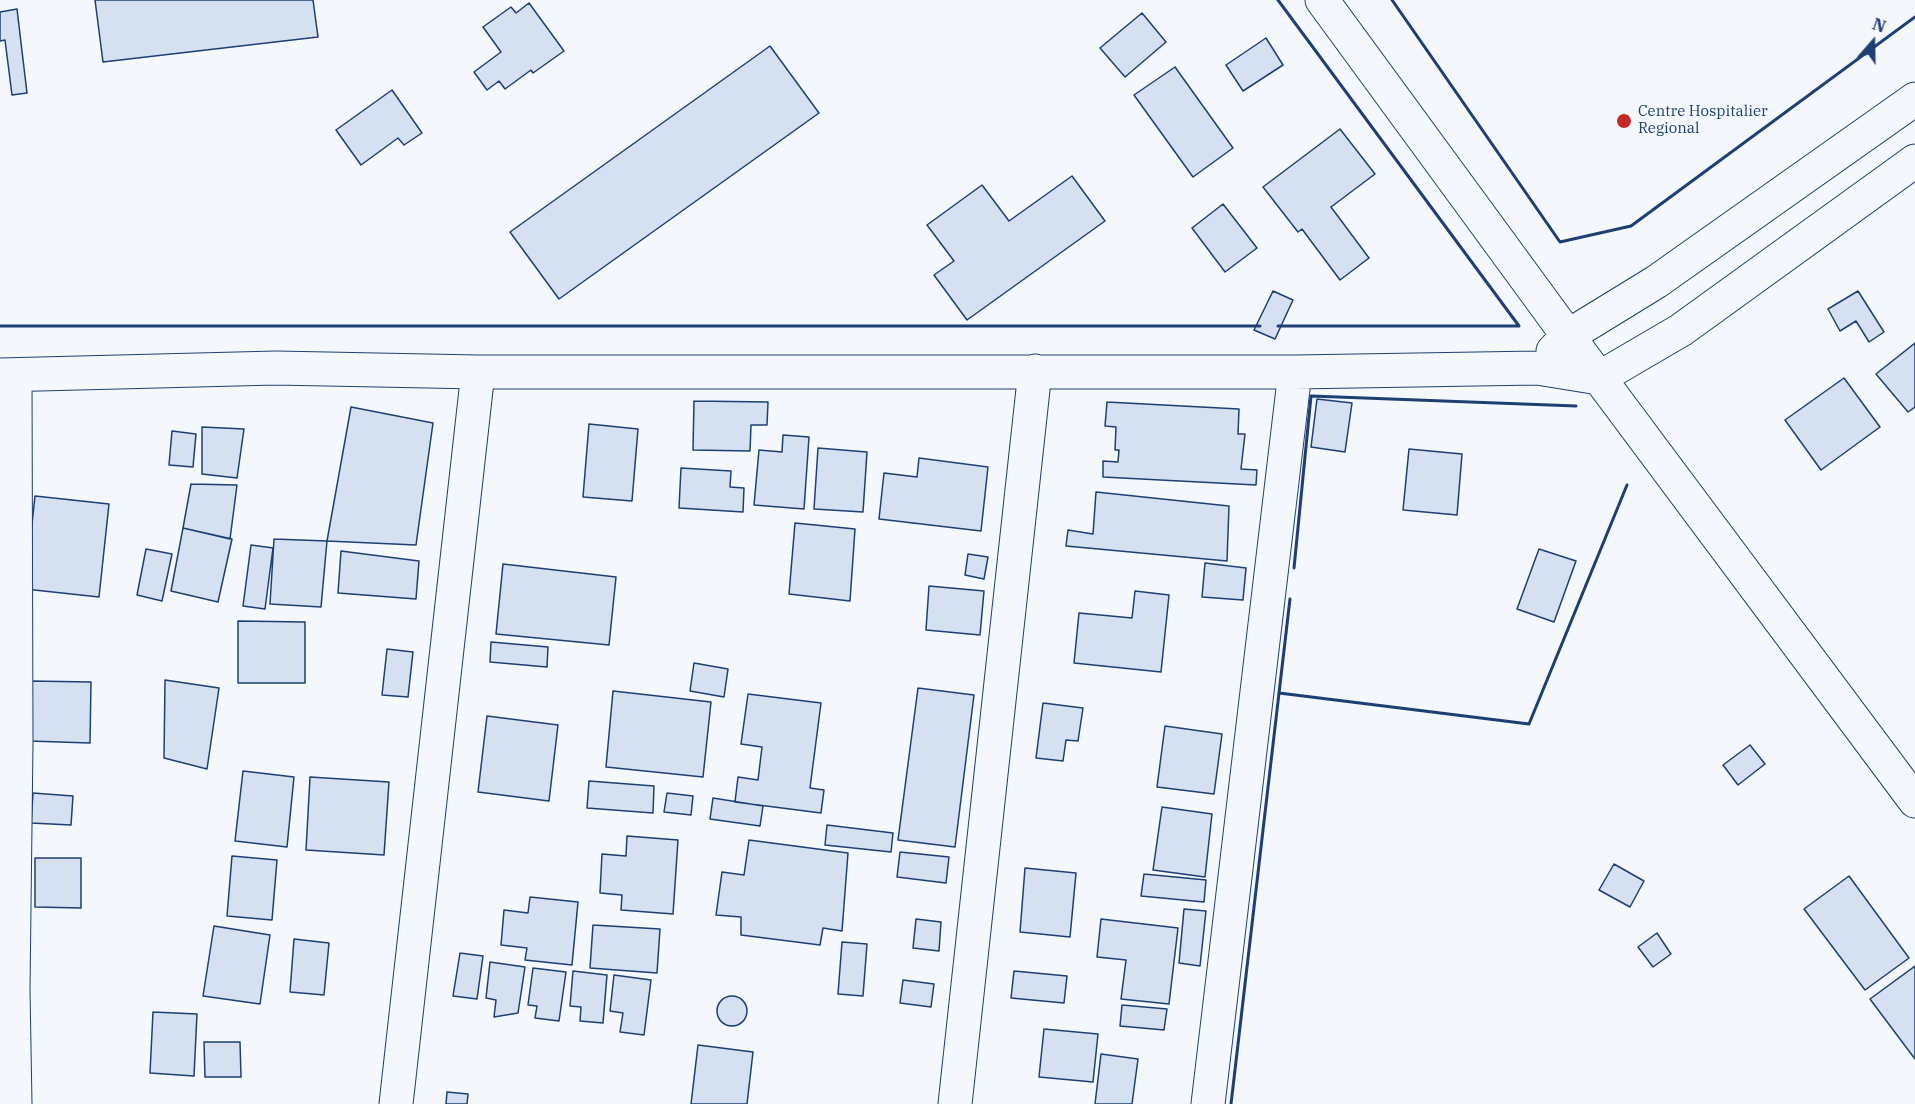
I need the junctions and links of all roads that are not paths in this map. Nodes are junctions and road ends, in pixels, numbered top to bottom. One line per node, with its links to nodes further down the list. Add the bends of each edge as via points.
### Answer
1 (1322, 0): 4 (street)
2 (1915, 99): 4 (street, via 1656,282)
3 (1915, 161): 10 (street, via 1682,330)
4 (1568, 336): 5 (street); 10 (street)
5 (1537, 368): 8 (street); 10 (street)
6 (1035, 371): 7 (street); 8 (street); 14 (street)
7 (478, 372): 9 (street, via 276,368); 13 (street)
8 (1295, 372): 15 (street)
9 (7, 375): 12 (street, via 16,742)
10 (1599, 378): 11 (street)
11 (1915, 801)
12 (15, 1104)
13 (396, 1104)
14 (955, 1104)
15 (1208, 1104)

